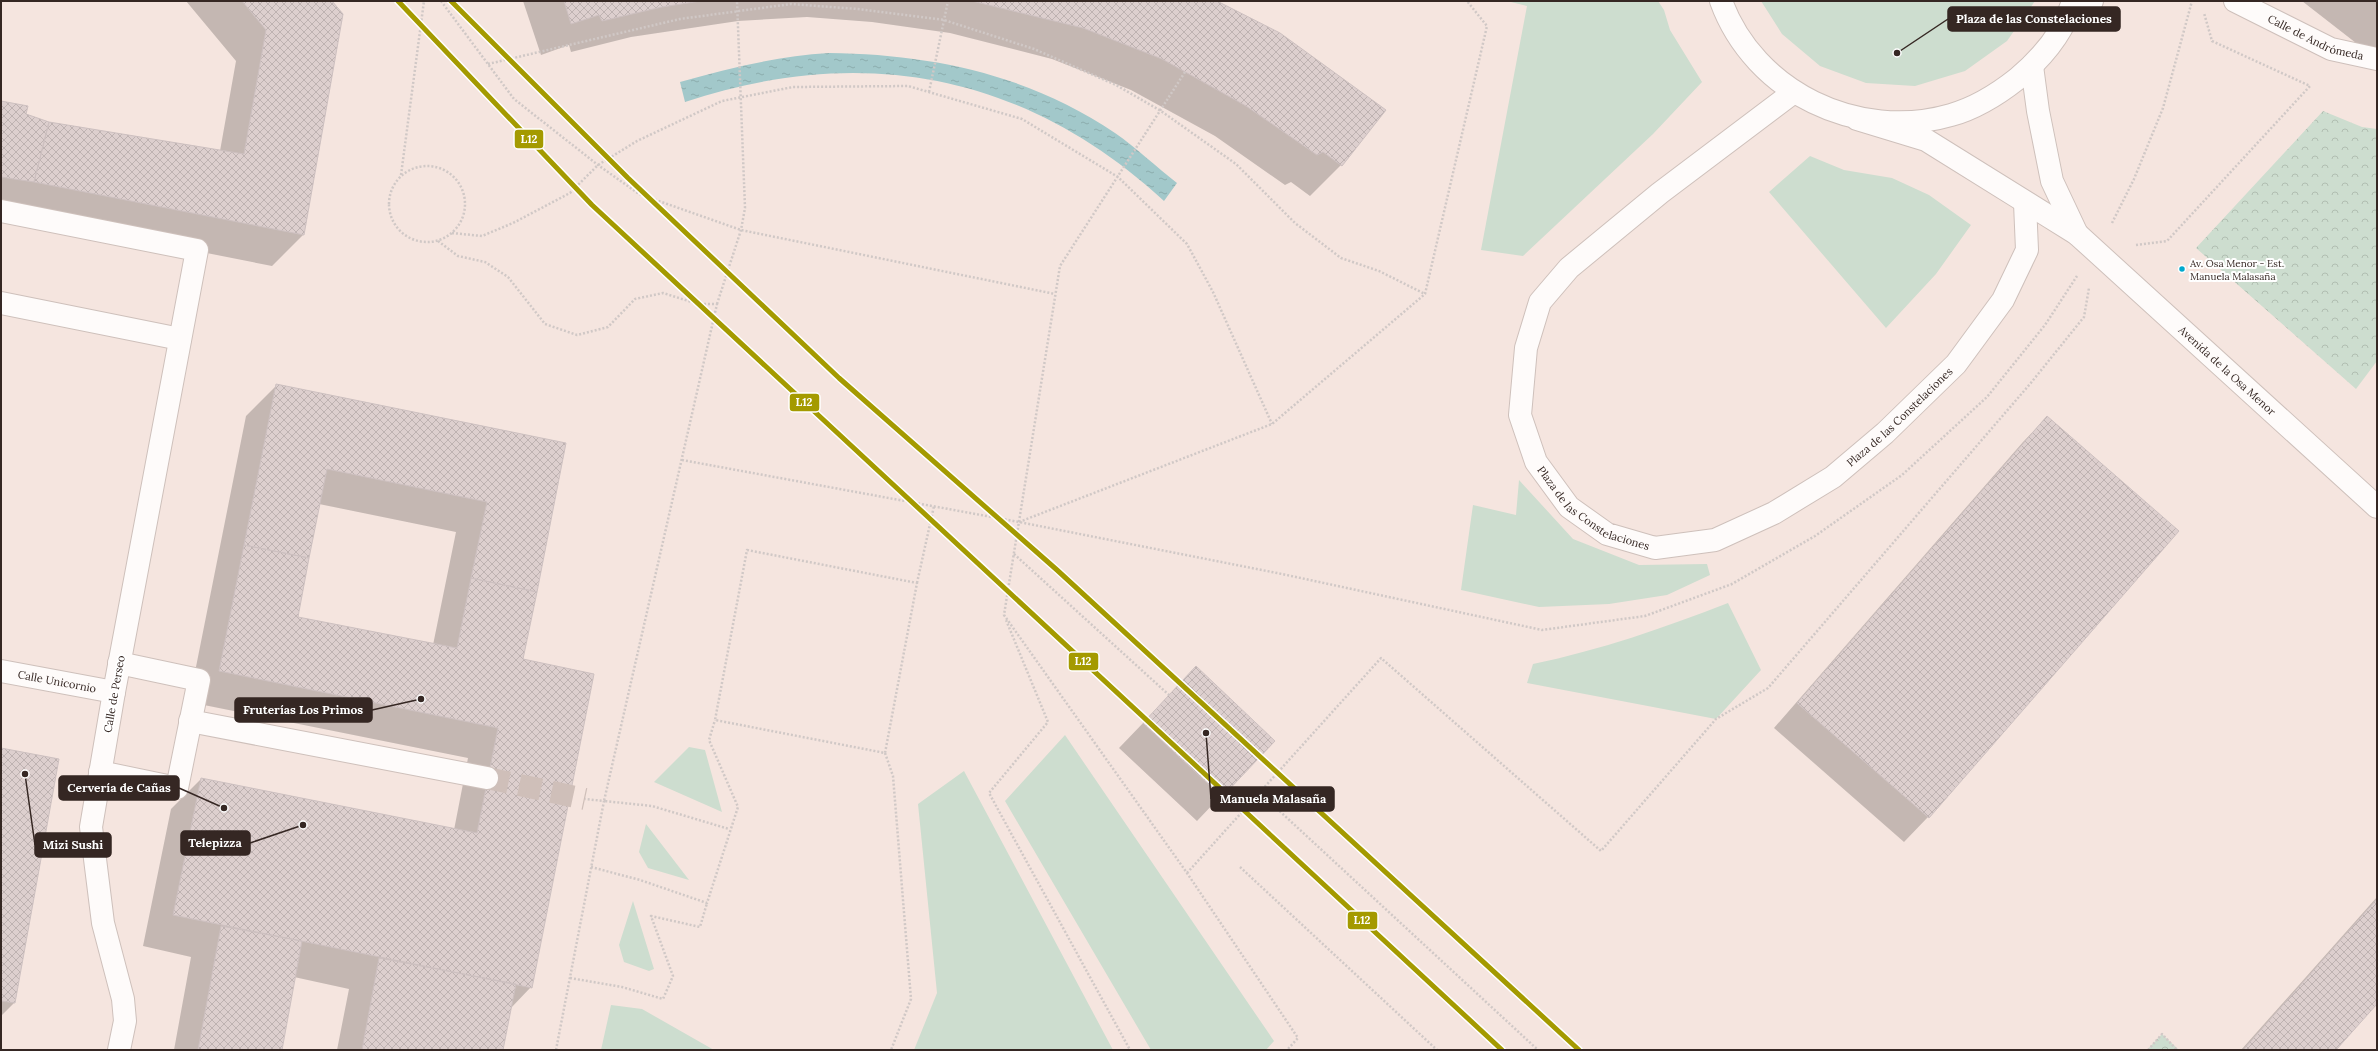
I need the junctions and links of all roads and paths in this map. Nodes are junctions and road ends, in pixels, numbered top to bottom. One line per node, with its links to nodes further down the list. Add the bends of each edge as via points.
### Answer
1 (424, 1): 23 (path)
2 (441, 1): 14 (path)
3 (736, 1): 11 (path)
4 (948, 1): 12 (path)
5 (1468, 1): 33 (path, via 1486,26)
6 (1721, 1): 18 (street, via 1726,16 1744,45 1767,71)
7 (2092, 1): 9 (street)
8 (2248, 4): 13 (street, Calle de Andrómeda, via 2331,49)
9 (2072, 5): 15 (street, via 2054,39)
10 (2203, 8): 31 (path, via 2212,41 2310,86 2167,241)
11 (737, 11): 12 (path, via 791,4); 14 (path, via 680,19); 19 (path)
12 (944, 20): 17 (path); 20 (path, via 1034,48 1116,85)
13 (2377, 59)
14 (488, 64): 22 (path, via 514,99)
15 (2032, 66): 21 (street, via 1995,96 1952,115 1905,123); 29 (street, via 2052,181)
16 (1185, 72): 20 (path)
17 (929, 92): 19 (path, via 908,86 793,87); 24 (path, via 1022,119)
18 (1794, 92): 21 (street, via 1824,108); 25 (street, Plaza de las Constelaciones, via 1660,193 1599,243 1569,268 1540,302 1526,348 1520,415 1536,462 1569,508 1607,534 1655,548 1715,540 1774,513 1833,477 1885,433 1956,364 2003,300 2027,250)
19 (741, 98): 22 (path, via 722,101 644,138); 27 (path, via 745,208)
20 (1161, 111): 24 (path); 33 (path, via 1236,164 1294,223 1340,258 1380,271)
21 (1857, 119): 25 (street, via 1926,140)
22 (598, 165): 27 (path, via 639,194); 28 (path, via 570,193 513,223 482,236)
23 (401, 175): 28 (path, via 416,167 434,166 449,173 461,185 465,202 463,219); 30 (path, via 391,189 388,206 393,223 404,236 420,243)
24 (1118, 177): 32 (path, via 1060,266); 37 (path, via 1187,244 1212,292)
25 (2025, 203): 29 (street)
26 (1, 211): 36 (street, Calle de Perseo, via 197,250)
27 (741, 230): 32 (path); 35 (path)
28 (452, 233): 30 (path)
29 (2077, 234): 31 (street, Avenida de la Osa Menor)
30 (438, 241): 35 (path, via 458,256 485,262 508,277 545,324 577,335 608,327 635,299 663,293 698,304)
31 (2094, 251): 39 (street, Avenida de la Osa Menor); 55 (path, via 2084,317 2030,384 1768,688 1716,719 1601,851 1381,658)
32 (1055, 294): 41 (path)
33 (1425, 294): 37 (path)
34 (1, 304): 36 (street)
35 (717, 304): 38 (path)
36 (180, 339): 46 (street, Calle de Perseo)
37 (1272, 424): 41 (path)
38 (682, 460): 40 (path); 57 (path)
39 (2376, 503)
40 (934, 506): 41 (path); 43 (path)
41 (1019, 522): 42 (path); 45 (path, via 1282,574)
42 (1014, 554): 44 (path); 49 (path)
43 (917, 583): 50 (path, via 748,550); 52 (path)
44 (1004, 615): 61 (path); 67 (path, via 1048,722 989,792)
45 (1542, 630)
46 (119, 663): 48 (street, Calle de Perseo); 51 (street, via 199,680)
47 (1, 671): 48 (street, Calle Unicornio)
48 (114, 692): 53 (street, Calle de Perseo)
49 (1170, 694)
50 (715, 720): 52 (path); 58 (path, via 709,740 738,807)
51 (190, 721): 53 (street, via 177,788); 54 (street)
52 (884, 753): 66 (path, via 893,776 911,999)
53 (100, 772): 64 (street, Calle de Perseo, via 91,827 102,923 123,999 124,1021)
54 (487, 778)
55 (1260, 792): 61 (path); 70 (path)
56 (585, 799): 57 (path)
57 (604, 800): 58 (path, via 652,806); 59 (path)
58 (729, 829): 62 (path)
59 (591, 867): 62 (path, via 640,880); 63 (path)
60 (1240, 867): 69 (path)
61 (1187, 873): 68 (path, via 1298,1038)
62 (707, 904): 63 (path, via 700,927 651,916 673,976 663,999 622,987)
63 (570, 978): 65 (path)
64 (119, 1050)
65 (556, 1050)
66 (891, 1050)
67 (1130, 1050)
68 (1287, 1050)
69 (1437, 1050)
70 (1538, 1050)
71 (2148, 1050): 72 (path, via 2162,1034)
72 (2177, 1050)

